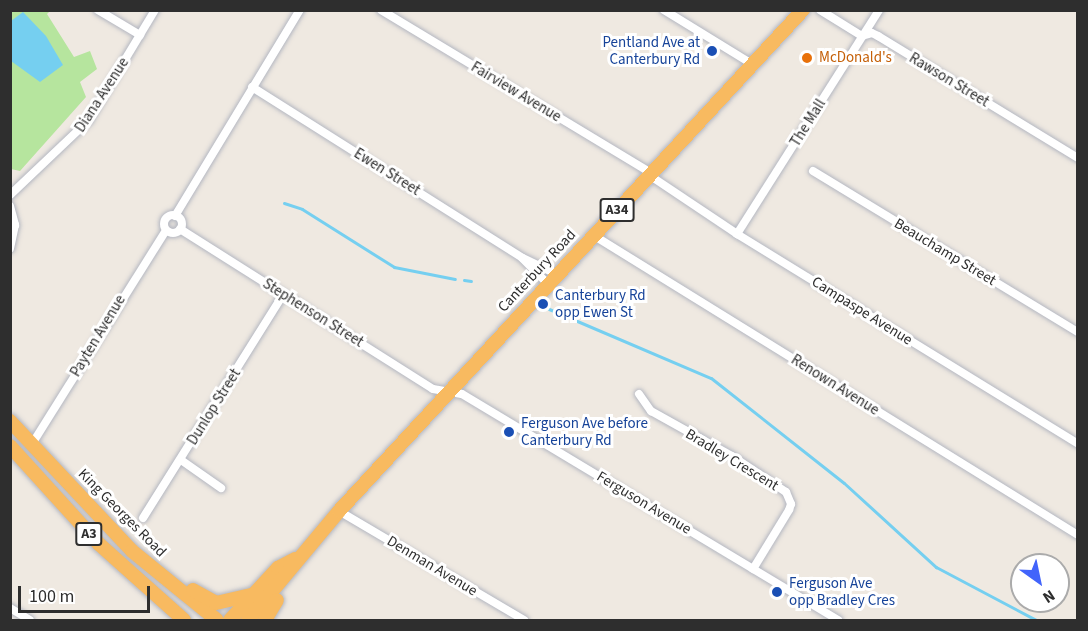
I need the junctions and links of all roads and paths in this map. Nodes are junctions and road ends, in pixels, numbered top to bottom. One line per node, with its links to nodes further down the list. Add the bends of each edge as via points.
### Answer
1 (98, 10): 9 (street)
2 (155, 10): 10 (street, Diana Avenue)
3 (300, 10): 13 (street)
4 (381, 10): 16 (street, Fairview Avenue)
5 (664, 10): 12 (street)
6 (803, 10): 12 (highway, Canterbury Road / A34)
7 (820, 10): 11 (street, Rawson Street)
8 (879, 10): 11 (street, The Mall)
9 (110, 13): 10 (street)
10 (140, 35): 17 (street, Diana Avenue, via 88,121)
11 (862, 36): 14 (street, Rawson Street, via 878,36); 22 (street, The Mall)
12 (752, 64): 16 (highway, Canterbury Road / A34)
13 (252, 87): 19 (street); 25 (street, Ewen Street)
14 (1077, 158)
15 (813, 171): 27 (street, Beauchamp Street)
16 (650, 174): 22 (street, Campaspe Avenue); 23 (highway, Canterbury Road / A34)
17 (10, 195)
18 (10, 206): 24 (street, via 15,225)
19 (175, 216): 20 (street, via 180,220); 21 (street, via 165,221)
20 (180, 229): 21 (street, via 173,233); 26 (street, Stephenson Street)
21 (165, 230): 31 (street, Payten Avenue)
22 (737, 234): 32 (street, Campaspe Avenue)
23 (593, 235): 25 (highway, Canterbury Road / A34); 38 (street, Renown Avenue)
24 (10, 248)
25 (552, 279): 28 (highway, Canterbury Road / A34)
26 (283, 295): 28 (street, Stephenson Street); 34 (street, Dunlop Street)
27 (1077, 332)
28 (447, 393): 36 (highway, Canterbury Road / A34); 40 (street, Ferguson Avenue, via 462,394)
29 (639, 394): 40 (street, Bradley Crescent, via 651,411 737,459 790,498 789,510)
30 (10, 421): 31 (highway, King Georges Road / A3)
31 (32, 444): 41 (highway, King Georges Road / A3, via 93,511)
32 (1077, 444)
33 (10, 446): 44 (highway, A3, via 99,544)
34 (181, 460): 35 (street); 37 (street, Dunlop Street)
35 (221, 488)
36 (339, 511): 39 (highway, Canterbury Road / A34); 51 (street, Denman Avenue)
37 (143, 518)
38 (1077, 535)
39 (299, 557): 42 (highway, Canterbury Road / A34, via 278,567); 49 (highway, Canterbury Road / A34); 50 (highway)
40 (753, 569): 45 (street, Ferguson Avenue)
41 (157, 571): 42 (highway, via 216,603); 47 (highway, King Georges Road / A3)
42 (254, 594): 48 (highway, Canterbury Road / A34)
43 (10, 608): 46 (street)
44 (180, 618)
45 (837, 620)
46 (30, 621)
47 (217, 621)
48 (230, 621)
49 (248, 621)
50 (264, 621)
51 (524, 621)

